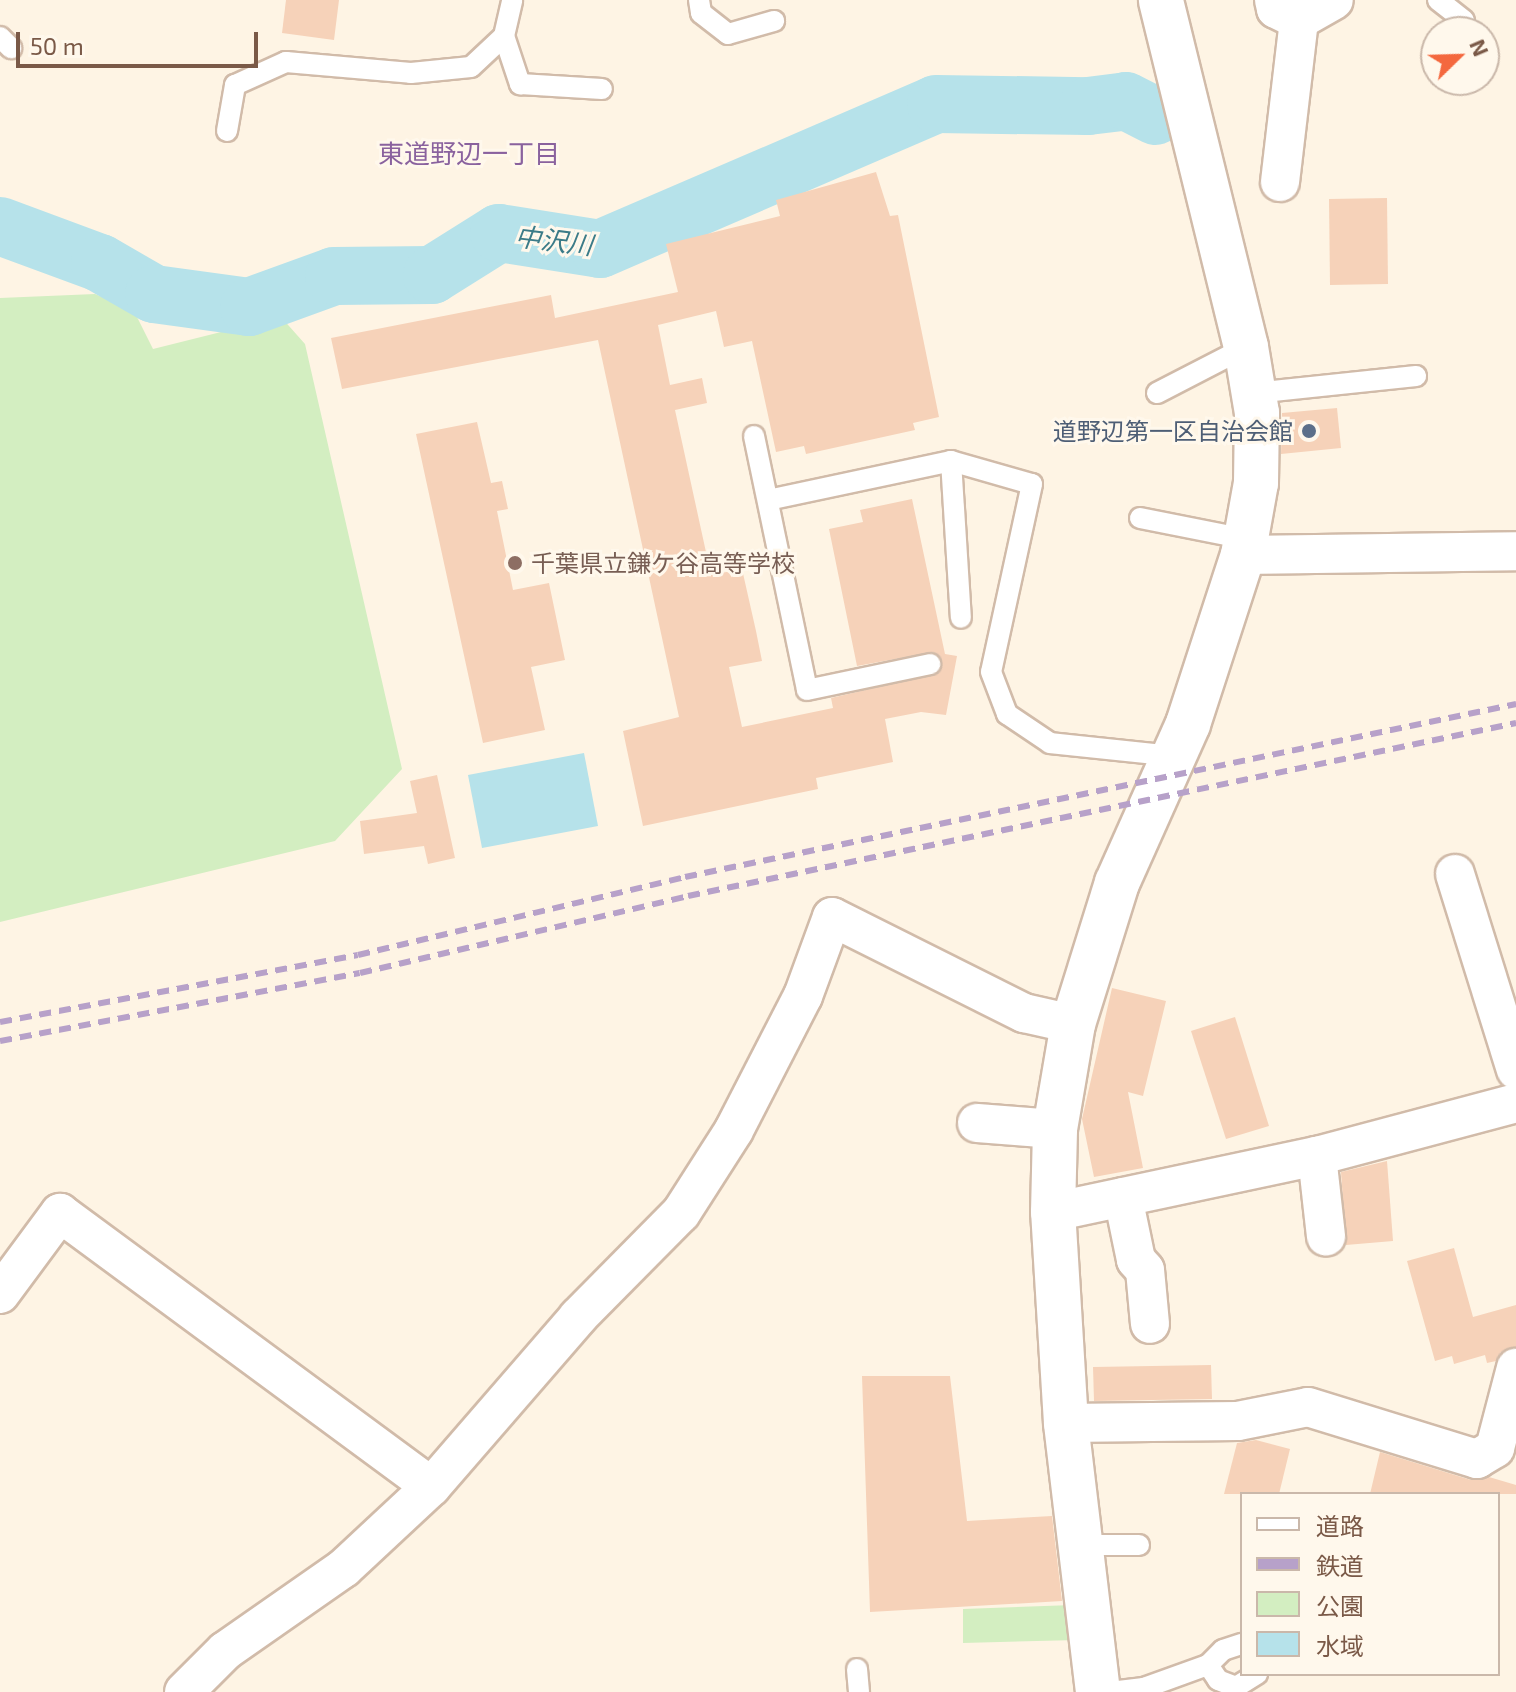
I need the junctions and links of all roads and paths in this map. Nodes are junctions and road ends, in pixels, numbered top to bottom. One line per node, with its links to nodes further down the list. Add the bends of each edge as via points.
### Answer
1 (512, 0): 9 (lane)
2 (699, 0): 8 (lane, via 701,13 728,34)
3 (1161, 0): 13 (street)
4 (1334, 0): 6 (street)
5 (1438, 0): 7 (lane)
6 (1287, 10): 12 (street)
7 (1459, 16)
8 (774, 21)
9 (504, 36): 10 (lane, via 520,84); 11 (lane, via 471,67 411,73 286,62 235,85)
10 (602, 89)
11 (227, 131)
12 (1280, 182)
13 (1246, 347): 15 (lane); 16 (street)
14 (1416, 376): 16 (lane)
15 (1157, 393)
16 (1254, 393): 21 (street, via 1256,483)
17 (754, 436): 19 (lane)
18 (951, 461): 19 (lane); 23 (lane); 25 (lane, via 1032,484 991,672 1007,714 1050,743)
19 (768, 500): 24 (lane, via 807,690)
20 (1140, 518): 21 (lane)
21 (1244, 547): 22 (street); 25 (street)
22 (1516, 551)
23 (961, 618)
24 (930, 664)
25 (1174, 756): 27 (street, via 1117,883)
26 (1455, 874): 28 (street)
27 (1073, 1024): 31 (street); 40 (street, via 1024,1013 832,917 803,996 734,1130 681,1213 578,1317)
28 (1516, 1070)
29 (1516, 1103): 32 (street)
30 (977, 1123): 31 (street)
31 (1055, 1129): 34 (street)
32 (1317, 1156): 33 (street); 35 (street)
33 (1123, 1197): 34 (street); 37 (street, via 1136,1260 1145,1270)
34 (1053, 1212): 39 (street)
35 (1326, 1236)
36 (0, 1294): 40 (street, via 60,1213)
37 (1150, 1324)
38 (1516, 1368): 39 (street, via 1495,1448 1477,1459 1308,1407 1238,1421)
39 (1066, 1423): 41 (street)
40 (431, 1487): 47 (street, via 344,1568 225,1651)
41 (1081, 1545): 42 (lane); 49 (street)
42 (1139, 1545)
43 (1240, 1645): 44 (lane, via 1223,1650)
44 (1208, 1665): 46 (lane, via 1218,1680 1236,1687); 50 (lane, via 1144,1688)
45 (857, 1669): 48 (lane)
46 (1254, 1676)
47 (184, 1692)
48 (859, 1692)
49 (1098, 1692)
50 (1110, 1692)

